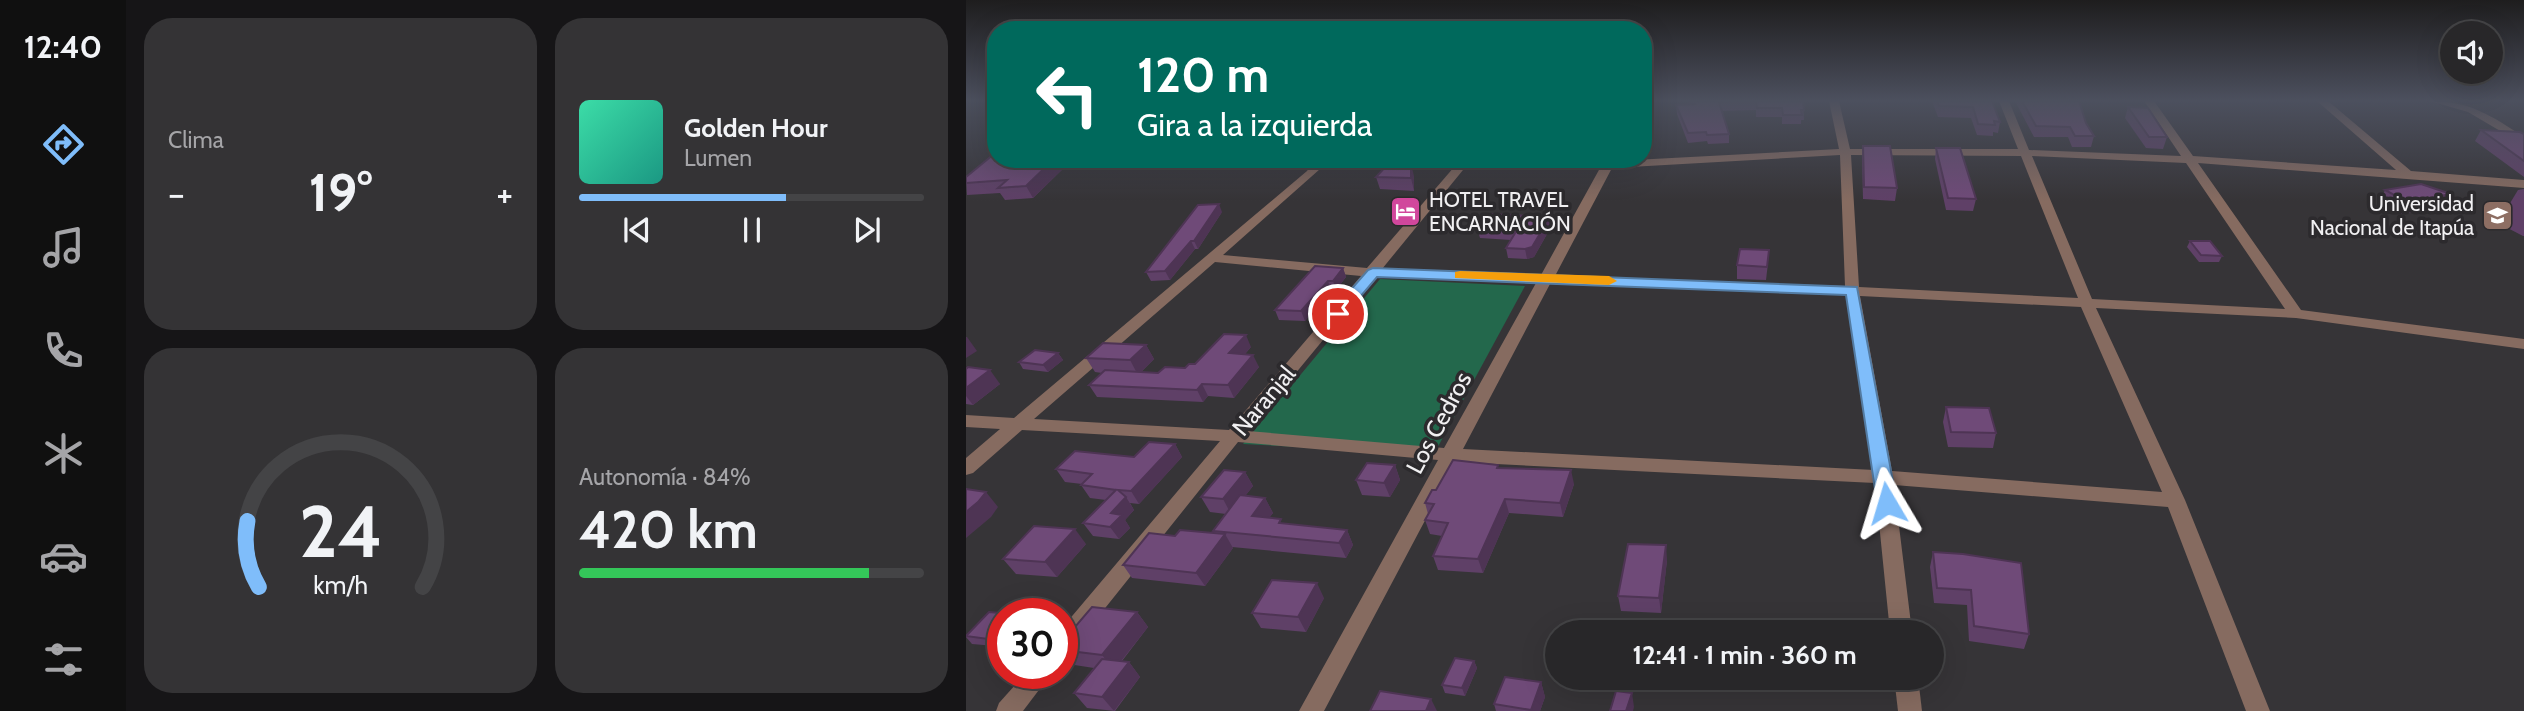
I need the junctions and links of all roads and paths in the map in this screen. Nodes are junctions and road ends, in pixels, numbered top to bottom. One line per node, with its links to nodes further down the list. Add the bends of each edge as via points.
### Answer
1 (1841, 134): 5 (street)
2 (2016, 134): 6 (street)
3 (2172, 134): 7 (street)
4 (2361, 134): 12 (street)
5 (1845, 152): 6 (street); 8 (street); 17 (street)
6 (2023, 153): 7 (street); 18 (street)
7 (2189, 159): 12 (street); 19 (street)
8 (1652, 160)
9 (1313, 168): 14 (street)
10 (1460, 168): 15 (street, Naranjal)
11 (1606, 168): 16 (street, Los Cedros)
12 (2407, 174): 13 (street)
13 (2524, 184)
14 (1211, 258): 15 (street); 22 (street)
15 (1373, 273): 16 (street); 23 (street, Naranjal)
16 (1545, 278): 17 (street); 24 (street, Los Cedros)
17 (1852, 290): 18 (street); 26 (street)
18 (2086, 302): 19 (street); 27 (street)
19 (2296, 314): 20 (street)
20 (2524, 344)
21 (966, 421): 22 (street)
22 (1017, 424): 23 (street); 25 (street)
23 (1234, 436): 24 (street); 29 (street, Naranjal)
24 (1450, 455): 26 (street); 33 (street, Los Cedros)
25 (966, 468)
26 (1884, 477): 27 (street); 28 (street)
27 (2175, 500): 35 (street)
28 (1900, 620)
29 (1078, 626)
30 (1026, 689): 32 (street)
31 (1908, 690): 34 (street)
32 (1008, 711)
33 (1311, 711)
34 (1910, 711)
35 (2258, 711)

